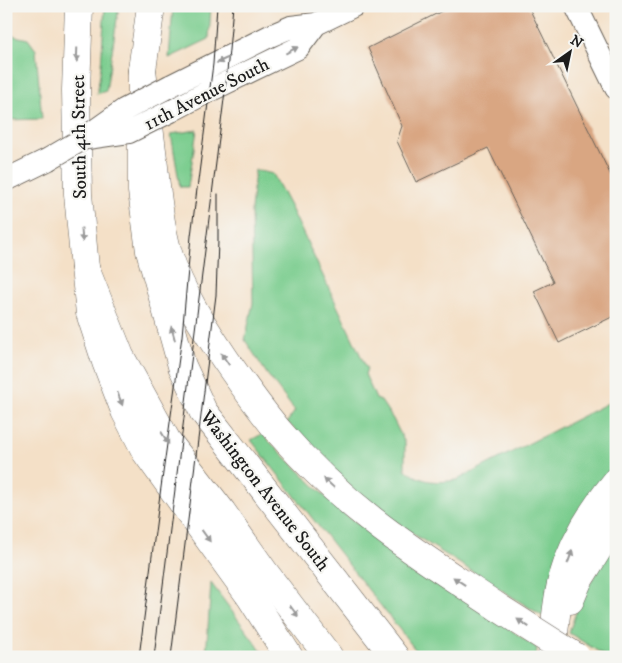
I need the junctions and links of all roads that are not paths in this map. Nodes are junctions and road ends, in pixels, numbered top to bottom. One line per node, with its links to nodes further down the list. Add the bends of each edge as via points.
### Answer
1 (79, 6): 10 (main road, South 4th Street, one-way to 10, via 76,90 78,194)
2 (151, 6): 6 (main road)
3 (353, 6): 5 (street, 11th Avenue South)
4 (576, 6): 7 (street)
5 (316, 24): 8 (street, 11th Avenue South, one-way to 8, bridge, via 291,26 270,36 124,110); 8 (street, 11th Avenue South, one-way to 5, bridge, via 129,132 170,112 298,48)
6 (142, 70): 13 (main road, one-way to 6, bridge, via 499,608 394,538 349,502 280,433 243,384 190,303 168,253 160,216); 16 (main road, Washington Avenue South, one-way to 6, via 203,411 182,366 150,251 142,191)
7 (616, 88)
8 (83, 139): 9 (street, 11th Avenue South, bridge)
9 (6, 180)
10 (85, 268): 14 (main road, South 4th Street, one-way to 14, via 90,313 125,412 146,452 250,596); 15 (main road, one-way to 15, via 120,356 167,441)
11 (616, 482): 13 (main road, one-way to 11, via 556,616 562,581 572,550 587,522)
12 (616, 524): 13 (main road, via 578,581 566,610)
13 (560, 656)
14 (289, 657)
15 (329, 657)
16 (395, 657)

